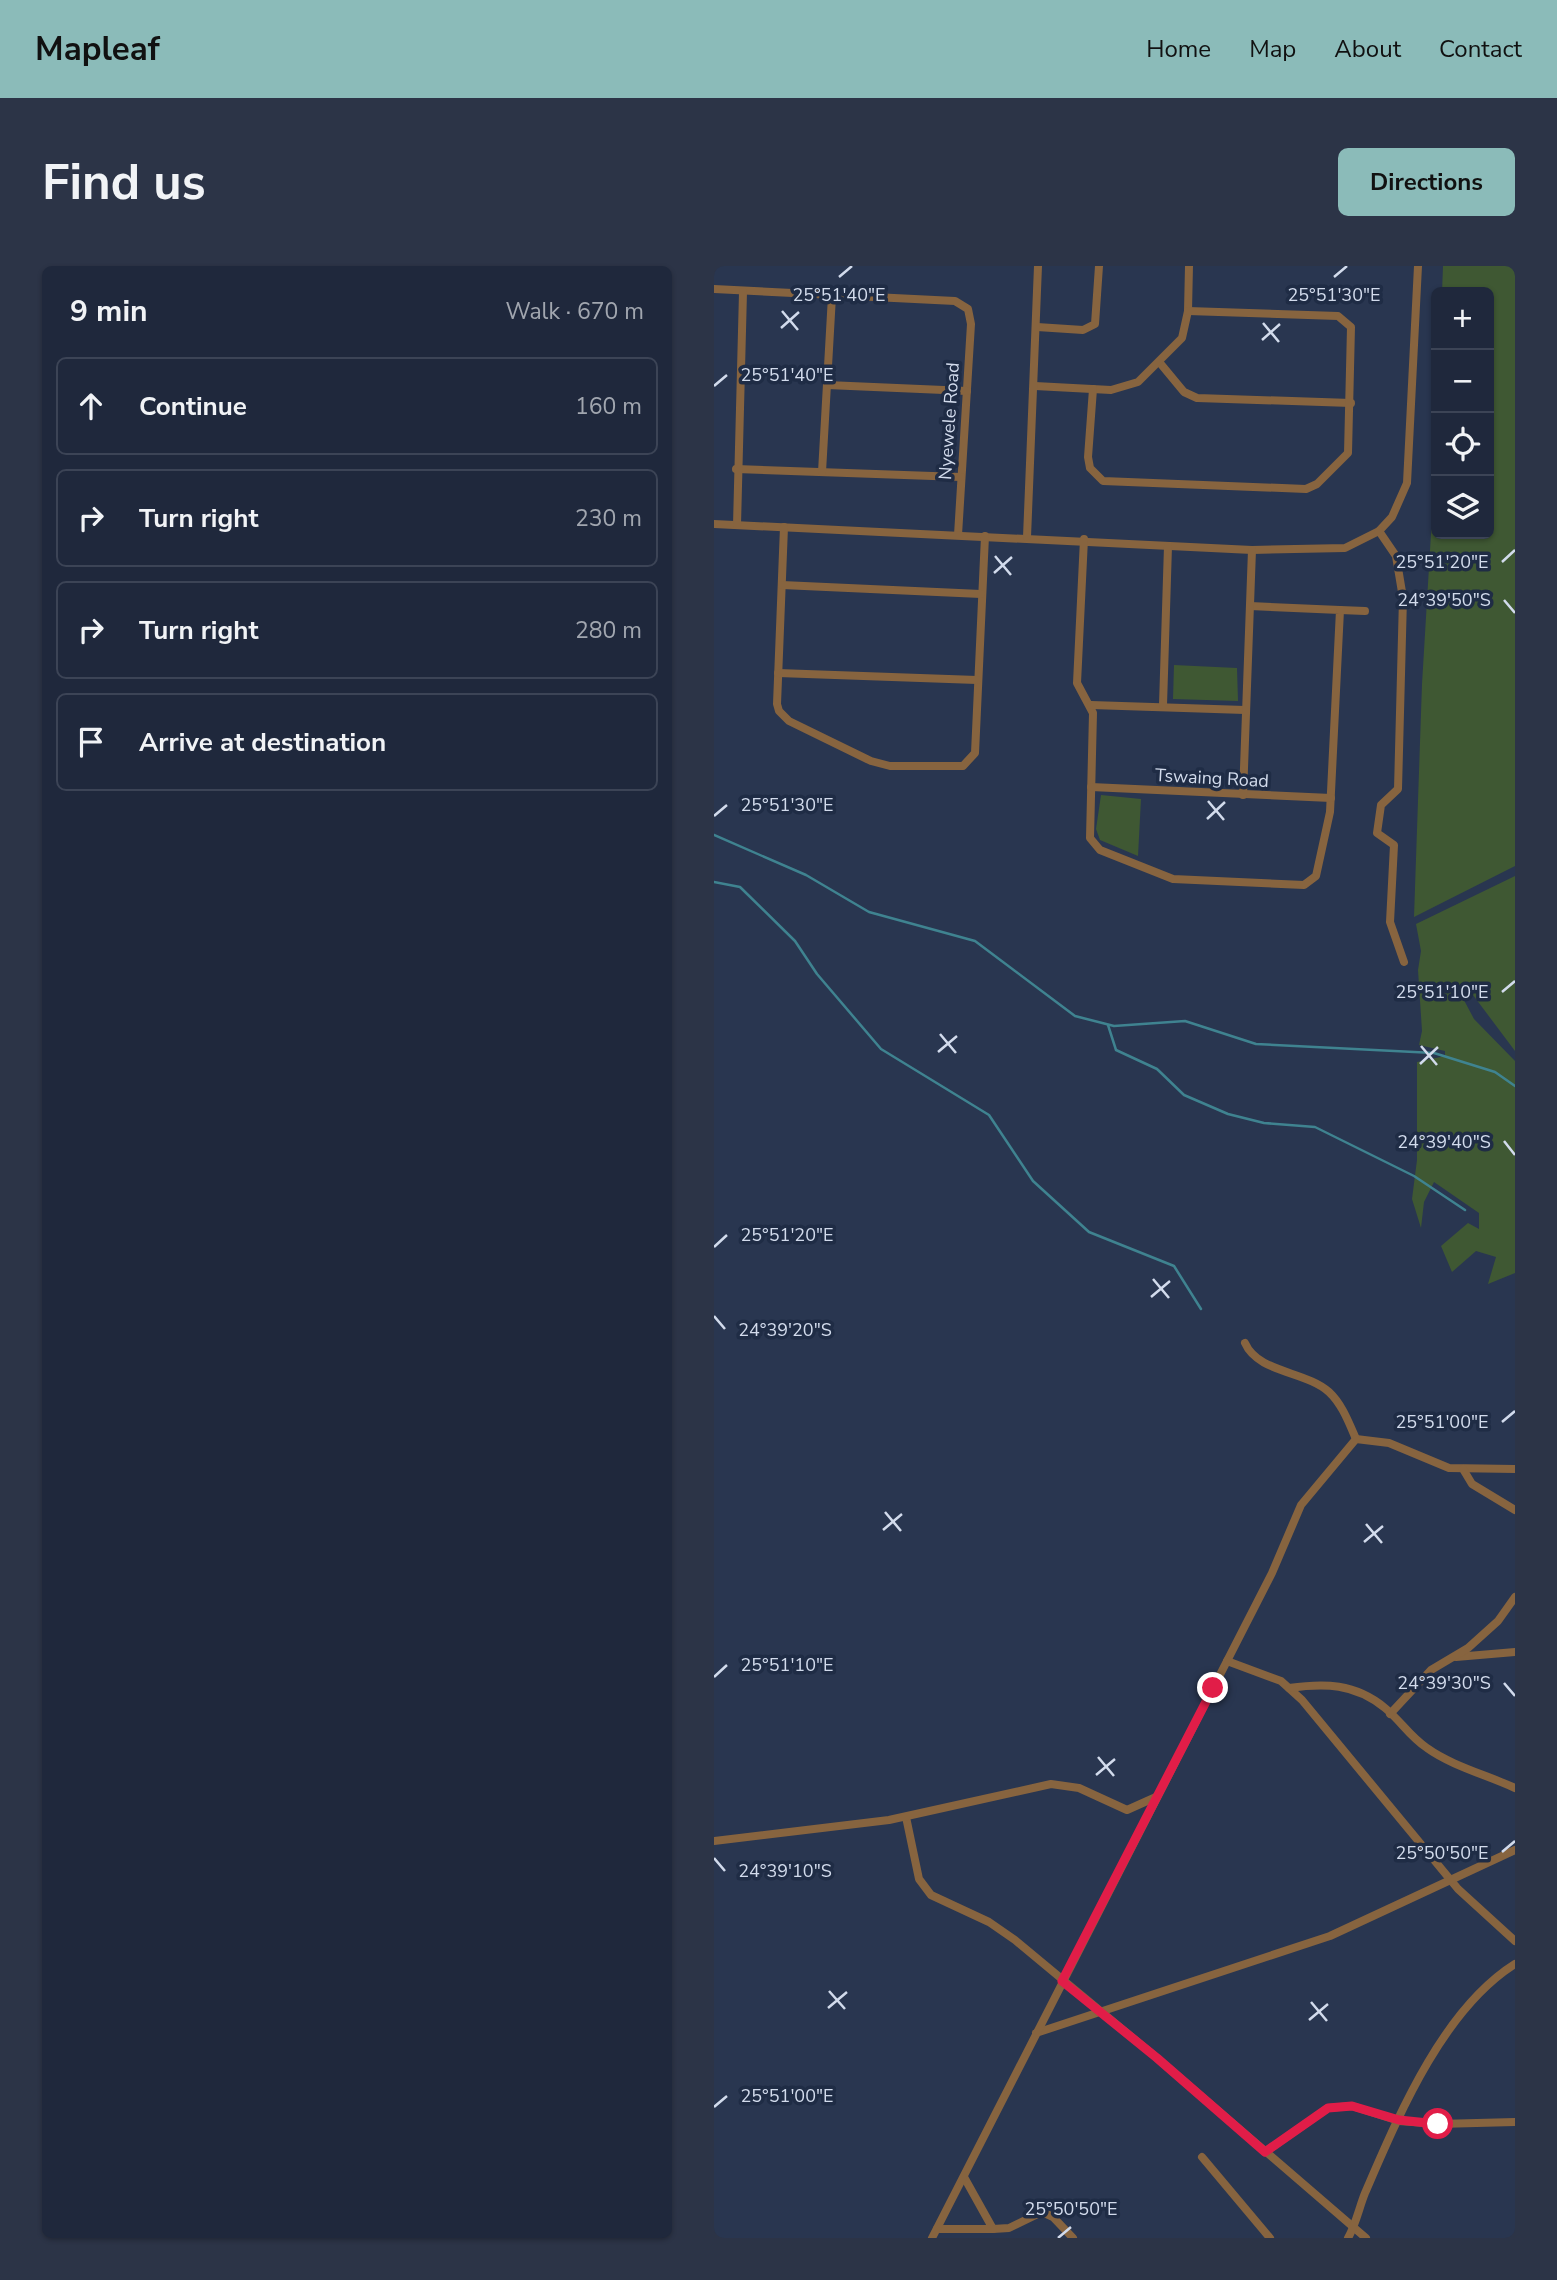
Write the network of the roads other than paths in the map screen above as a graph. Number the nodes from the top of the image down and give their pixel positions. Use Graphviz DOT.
graph roads {
  1 [pos="1038,266"];
  2 [pos="1099,266"];
  3 [pos="1189,266"];
  4 [pos="1418,266"];
  5 [pos="714,289"];
  6 [pos="743,292"];
  7 [pos="832,296"];
  8 [pos="1188,311"];
  9 [pos="1037,327"];
  10 [pos="1160,363"];
  11 [pos="827,385"];
  12 [pos="1035,386"];
  13 [pos="1093,389"];
  14 [pos="967,391"];
  15 [pos="1351,403"];
  16 [pos="736,469"];
  17 [pos="822,472"];
  18 [pos="961,477"];
  19 [pos="714,524"];
  20 [pos="737,525"];
  21 [pos="784,527"];
  22 [pos="1379,531"];
  23 [pos="958,535"];
  24 [pos="985,536"];
  25 [pos="1027,537"];
  26 [pos="1084,539"];
  27 [pos="1168,546"];
  28 [pos="1252,550"];
  29 [pos="782,585"];
  30 [pos="981,594"];
  31 [pos="1250,606"];
  32 [pos="1340,610"];
  33 [pos="1365,611"];
  34 [pos="778,673"];
  35 [pos="977,680"];
  36 [pos="1091,705"];
  37 [pos="1163,705"];
  38 [pos="1245,710"];
  39 [pos="1091,787"];
  40 [pos="1243,795"];
  41 [pos="1331,798"];
  42 [pos="1404,962"];
  43 [pos="1245,1343"];
  44 [pos="1356,1439"];
  45 [pos="1463,1469"];
  46 [pos="1515,1469"];
  47 [pos="1515,1510"];
  48 [pos="1515,1597"];
  49 [pos="1515,1652"];
  50 [pos="1453,1657"];
  51 [pos="1227,1661"];
  52 [pos="1289,1688"];
  53 [pos="1390,1714"];
  54 [pos="1515,1788"];
  55 [pos="1157,1796"];
  56 [pos="906,1817"];
  57 [pos="714,1841"];
  58 [pos="1515,1850"];
  59 [pos="1450,1880"];
  60 [pos="1515,1941"];
  61 [pos="1515,1964"];
  62 [pos="1062,1981"];
  63 [pos="1099,2012"];
  64 [pos="1036,2032"];
  65 [pos="1399,2120"];
  66 [pos="1515,2122"];
  67 [pos="1265,2152"];
  68 [pos="1202,2157"];
  69 [pos="964,2177"];
  70 [pos="937,2229"];
  71 [pos="993,2229"];
  72 [pos="1354,2229"];
  73 [pos="932,2238"];
  74 [pos="1073,2238"];
  75 [pos="1270,2238"];
  76 [pos="1348,2238"];
  77 [pos="1366,2238"];
  1 -- 9 [label="street"];
  2 -- 9 [label="street"];
  3 -- 8 [label="street"];
  4 -- 22 [label="street"];
  5 -- 6 [label="street"];
  6 -- 7 [label="street"];
  6 -- 16 [label="street"];
  7 -- 11 [label="street"];
  7 -- 14 [label="street, Nyewele Road"];
  8 -- 10 [label="street"];
  8 -- 15 [label="street"];
  9 -- 12 [label="street"];
  10 -- 13 [label="street"];
  10 -- 15 [label="street"];
  11 -- 14 [label="street"];
  11 -- 17 [label="street"];
  12 -- 13 [label="street"];
  12 -- 25 [label="street"];
  13 -- 15 [label="street"];
  14 -- 18 [label="street, Nyewele Road"];
  16 -- 17 [label="street"];
  16 -- 20 [label="street"];
  17 -- 18 [label="street"];
  18 -- 23 [label="street, Nyewele Road"];
  19 -- 20 [label="street"];
  20 -- 21 [label="street"];
  21 -- 23 [label="street"];
  21 -- 29 [label="street"];
  22 -- 28 [label="street"];
  22 -- 42 [label="street"];
  23 -- 24 [label="street"];
  24 -- 25 [label="street"];
  24 -- 30 [label="street"];
  25 -- 26 [label="street"];
  26 -- 27 [label="street"];
  26 -- 36 [label="street"];
  27 -- 28 [label="street"];
  27 -- 37 [label="street"];
  28 -- 31 [label="street"];
  29 -- 30 [label="street"];
  29 -- 34 [label="street"];
  30 -- 35 [label="street"];
  31 -- 32 [label="street"];
  31 -- 38 [label="street"];
  32 -- 33 [label="street"];
  32 -- 41 [label="street"];
  34 -- 35 [label="street"];
  34 -- 35 [label="street"];
  36 -- 37 [label="street"];
  36 -- 39 [label="street"];
  37 -- 38 [label="street"];
  38 -- 40 [label="street"];
  39 -- 40 [label="street, Tswaing Road"];
  39 -- 41 [label="street"];
  40 -- 41 [label="street, Tswaing Road"];
  43 -- 44 [label="street"];
  44 -- 45 [label="street"];
  44 -- 51 [label="street"];
  45 -- 46 [label="street"];
  45 -- 47 [label="street"];
  48 -- 50 [label="street"];
  49 -- 50 [label="street"];
  50 -- 53 [label="street"];
  51 -- 52 [label="street"];
  51 -- 55 [label="street"];
  52 -- 53 [label="street"];
  52 -- 59 [label="street"];
  53 -- 54 [label="street"];
  55 -- 56 [label="street"];
  55 -- 62 [label="street"];
  56 -- 57 [label="street"];
  56 -- 62 [label="street"];
  58 -- 59 [label="street"];
  59 -- 60 [label="street"];
  59 -- 63 [label="street"];
  61 -- 65 [label="street"];
  62 -- 63 [label="street"];
  62 -- 64 [label="street"];
  63 -- 64 [label="street"];
  63 -- 67 [label="street"];
  64 -- 69 [label="street"];
  65 -- 66 [label="street"];
  65 -- 67 [label="street"];
  65 -- 72 [label="street"];
  67 -- 72 [label="street"];
  68 -- 75 [label="street"];
  69 -- 70 [label="street"];
  69 -- 71 [label="street"];
  70 -- 71 [label="street"];
  70 -- 73 [label="street"];
  71 -- 74 [label="street"];
  72 -- 76 [label="street"];
  72 -- 77 [label="street"];
}
